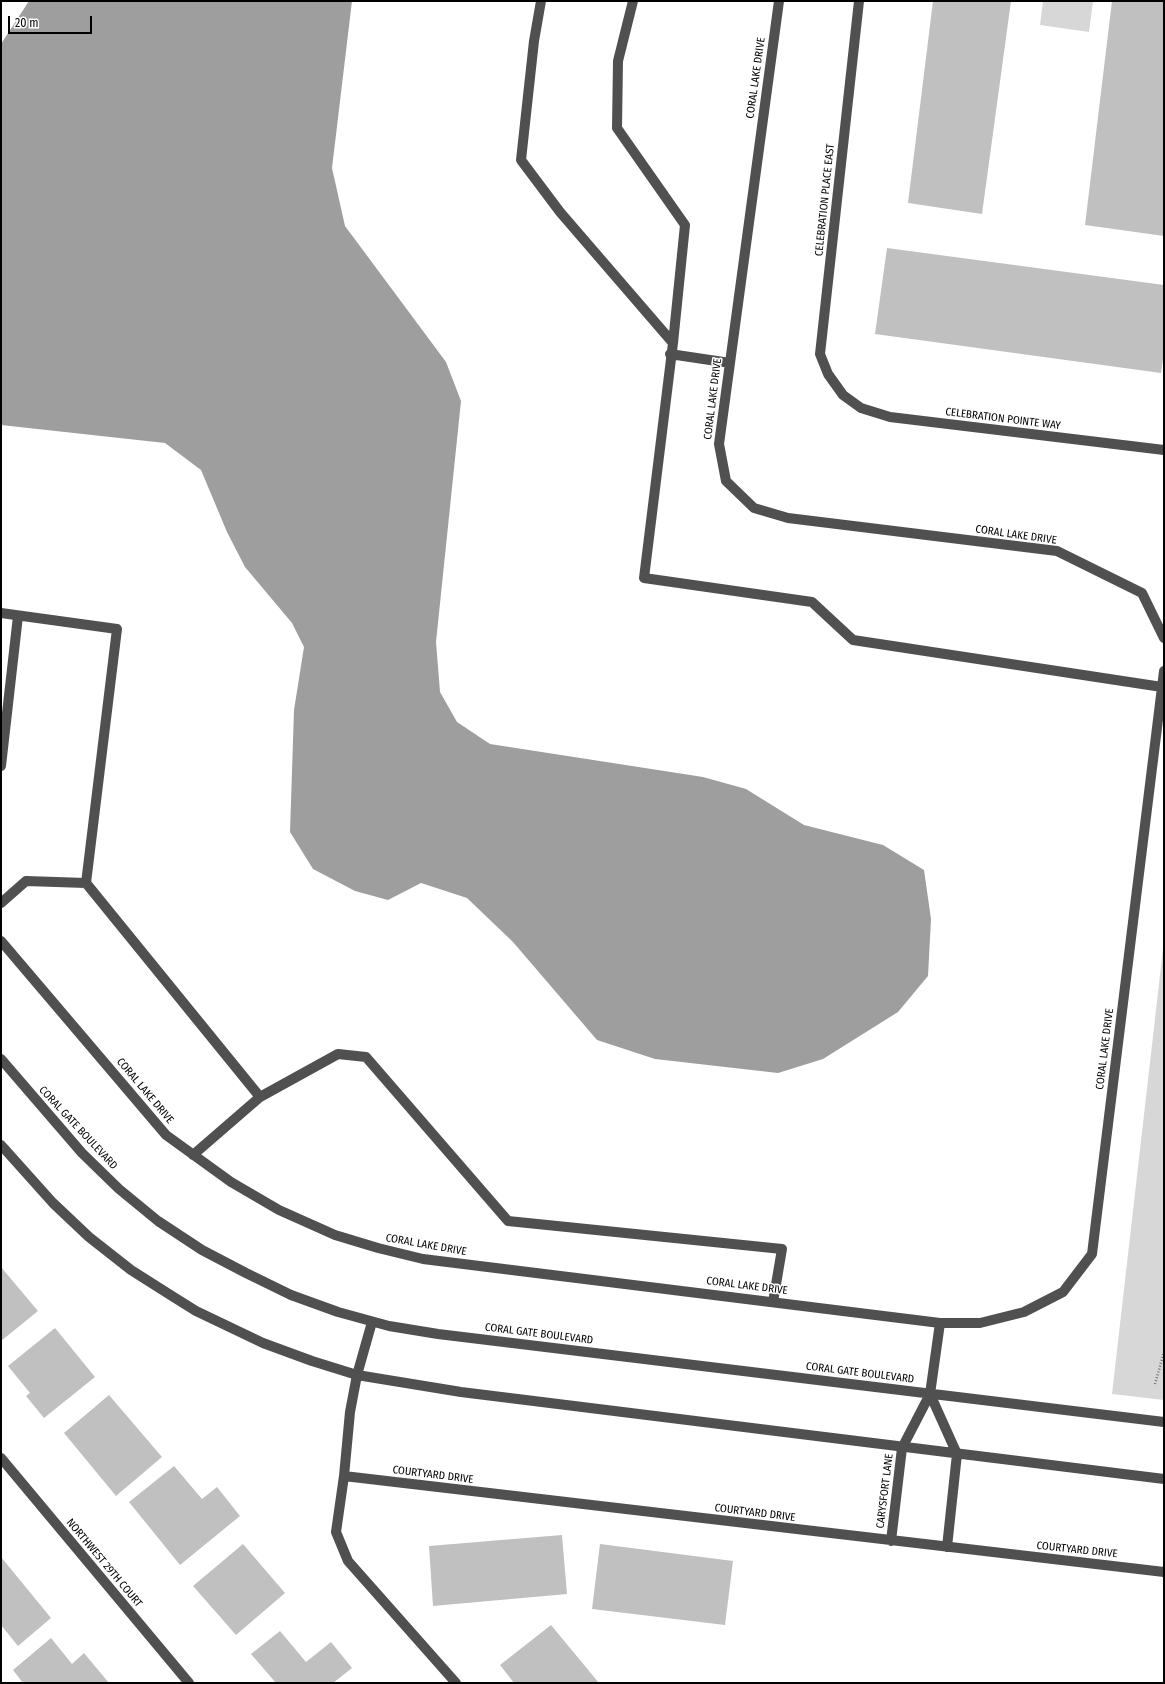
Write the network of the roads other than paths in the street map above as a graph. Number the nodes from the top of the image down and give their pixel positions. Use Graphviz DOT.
graph roads {
  1 [pos="541,1"];
  2 [pos="633,1"];
  3 [pos="779,1"];
  4 [pos="859,1"];
  5 [pos="673,343"];
  6 [pos="670,354"];
  7 [pos="730,363"];
  8 [pos="843,395"];
  9 [pos="1164,450"];
  10 [pos="1,613"];
  11 [pos="18,616"];
  12 [pos="1164,638"];
  13 [pos="1164,671"];
  14 [pos="1162,687"];
  15 [pos="1,766"];
  16 [pos="86,883"];
  17 [pos="1,903"];
  18 [pos="1,940"];
  19 [pos="1,1058"];
  20 [pos="260,1097"];
  21 [pos="1,1145"];
  22 [pos="193,1155"];
  23 [pos="773,1302"];
  24 [pos="372,1322"];
  25 [pos="940,1323"];
  26 [pos="357,1374"];
  27 [pos="930,1394"];
  28 [pos="1164,1422"];
  29 [pos="902,1448"];
  30 [pos="957,1454"];
  31 [pos="1,1458"];
  32 [pos="344,1476"];
  33 [pos="1164,1479"];
  34 [pos="891,1541"];
  35 [pos="947,1547"];
  36 [pos="1164,1572"];
  37 [pos="189,1683"];
  38 [pos="456,1683"];
  1 -- 5 [label="street"];
  2 -- 5 [label="street"];
  3 -- 7 [label="street, CORAL LAKE DRIVE"];
  4 -- 8 [label="street, CELEBRATION PLACE EAST"];
  5 -- 6 [label="street"];
  6 -- 7 [label="street"];
  6 -- 14 [label="street"];
  7 -- 12 [label="street, CORAL LAKE DRIVE"];
  8 -- 9 [label="street, CELEBRATION POINTE WAY"];
  10 -- 11 [label="street"];
  11 -- 15 [label="street"];
  11 -- 16 [label="street"];
  13 -- 14 [label="street, CORAL LAKE DRIVE"];
  14 -- 25 [label="street, CORAL LAKE DRIVE"];
  16 -- 17 [label="street"];
  16 -- 20 [label="street"];
  18 -- 22 [label="street, CORAL LAKE DRIVE"];
  19 -- 24 [label="street, CORAL GATE BOULEVARD"];
  20 -- 22 [label="street"];
  20 -- 23 [label="street"];
  21 -- 26 [label="street"];
  22 -- 23 [label="street, CORAL LAKE DRIVE"];
  23 -- 25 [label="street, CORAL LAKE DRIVE"];
  24 -- 26 [label="street"];
  24 -- 27 [label="street, CORAL GATE BOULEVARD"];
  25 -- 27 [label="street"];
  26 -- 29 [label="street"];
  26 -- 32 [label="street"];
  27 -- 28 [label="street, CORAL GATE BOULEVARD"];
  27 -- 29 [label="street, CARYSFORT LANE"];
  27 -- 30 [label="street"];
  29 -- 30 [label="street"];
  29 -- 34 [label="street, CARYSFORT LANE"];
  30 -- 33 [label="street"];
  30 -- 35 [label="street"];
  31 -- 37 [label="street, NORTHWEST 29TH COURT"];
  32 -- 34 [label="street, COURTYARD DRIVE"];
  32 -- 38 [label="street"];
  34 -- 35 [label="street, COURTYARD DRIVE"];
  35 -- 36 [label="street, COURTYARD DRIVE"];
}
